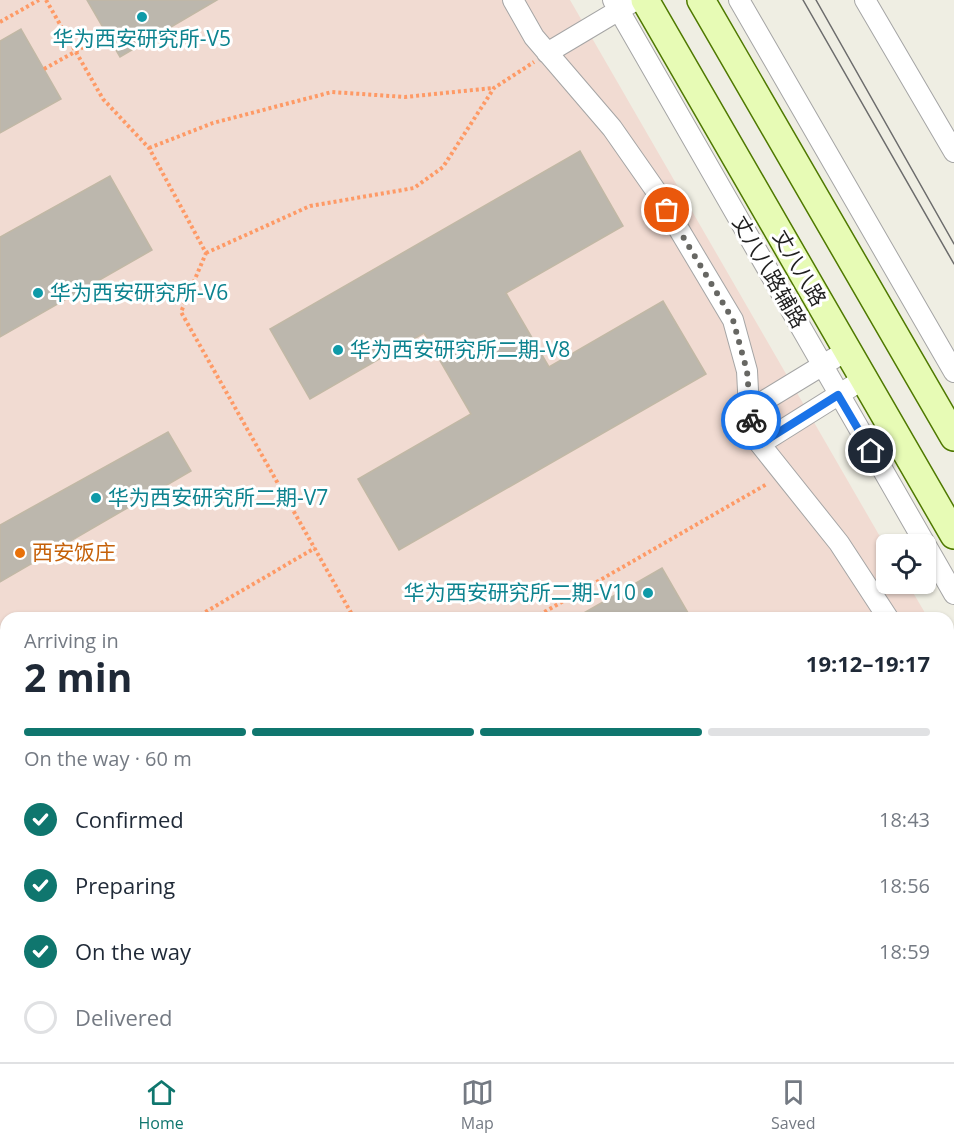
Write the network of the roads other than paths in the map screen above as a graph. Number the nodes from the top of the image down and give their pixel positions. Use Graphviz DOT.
graph roads {
  1 [pos="513,0"];
  2 [pos="636,0"];
  3 [pos="645,0"];
  4 [pos="701,0"];
  5 [pos="739,0"];
  6 [pos="865,0"];
  7 [pos="616,5"];
  8 [pos="547,53"];
  9 [pos="954,152"];
  10 [pos="846,351"];
  11 [pos="822,365"];
  12 [pos="954,372"];
  13 [pos="862,380"];
  14 [pos="838,395"];
  15 [pos="749,410"];
  16 [pos="954,437"];
  17 [pos="760,444"];
  18 [pos="954,536"];
  19 [pos="954,594"];
  20 [pos="884,612"];
  1 -- 8 [label="street"];
  2 -- 7 [label="street"];
  3 -- 10 [label="main road, 丈八八路"];
  4 -- 16 [label="main road"];
  5 -- 12 [label="street"];
  6 -- 9 [label="street"];
  7 -- 8 [label="street"];
  7 -- 11 [label="street, 丈八八路辅路"];
  8 -- 15 [label="street"];
  10 -- 11 [label="street"];
  10 -- 13 [label="main road, 丈八八路"];
  11 -- 14 [label="street, 丈八八路辅路"];
  11 -- 15 [label="street"];
  13 -- 14 [label="street"];
  13 -- 18 [label="main road, 丈八八路"];
  14 -- 17 [label="street"];
  14 -- 19 [label="street, 丈八八路辅路"];
  15 -- 17 [label="street"];
  17 -- 20 [label="street"];
}
